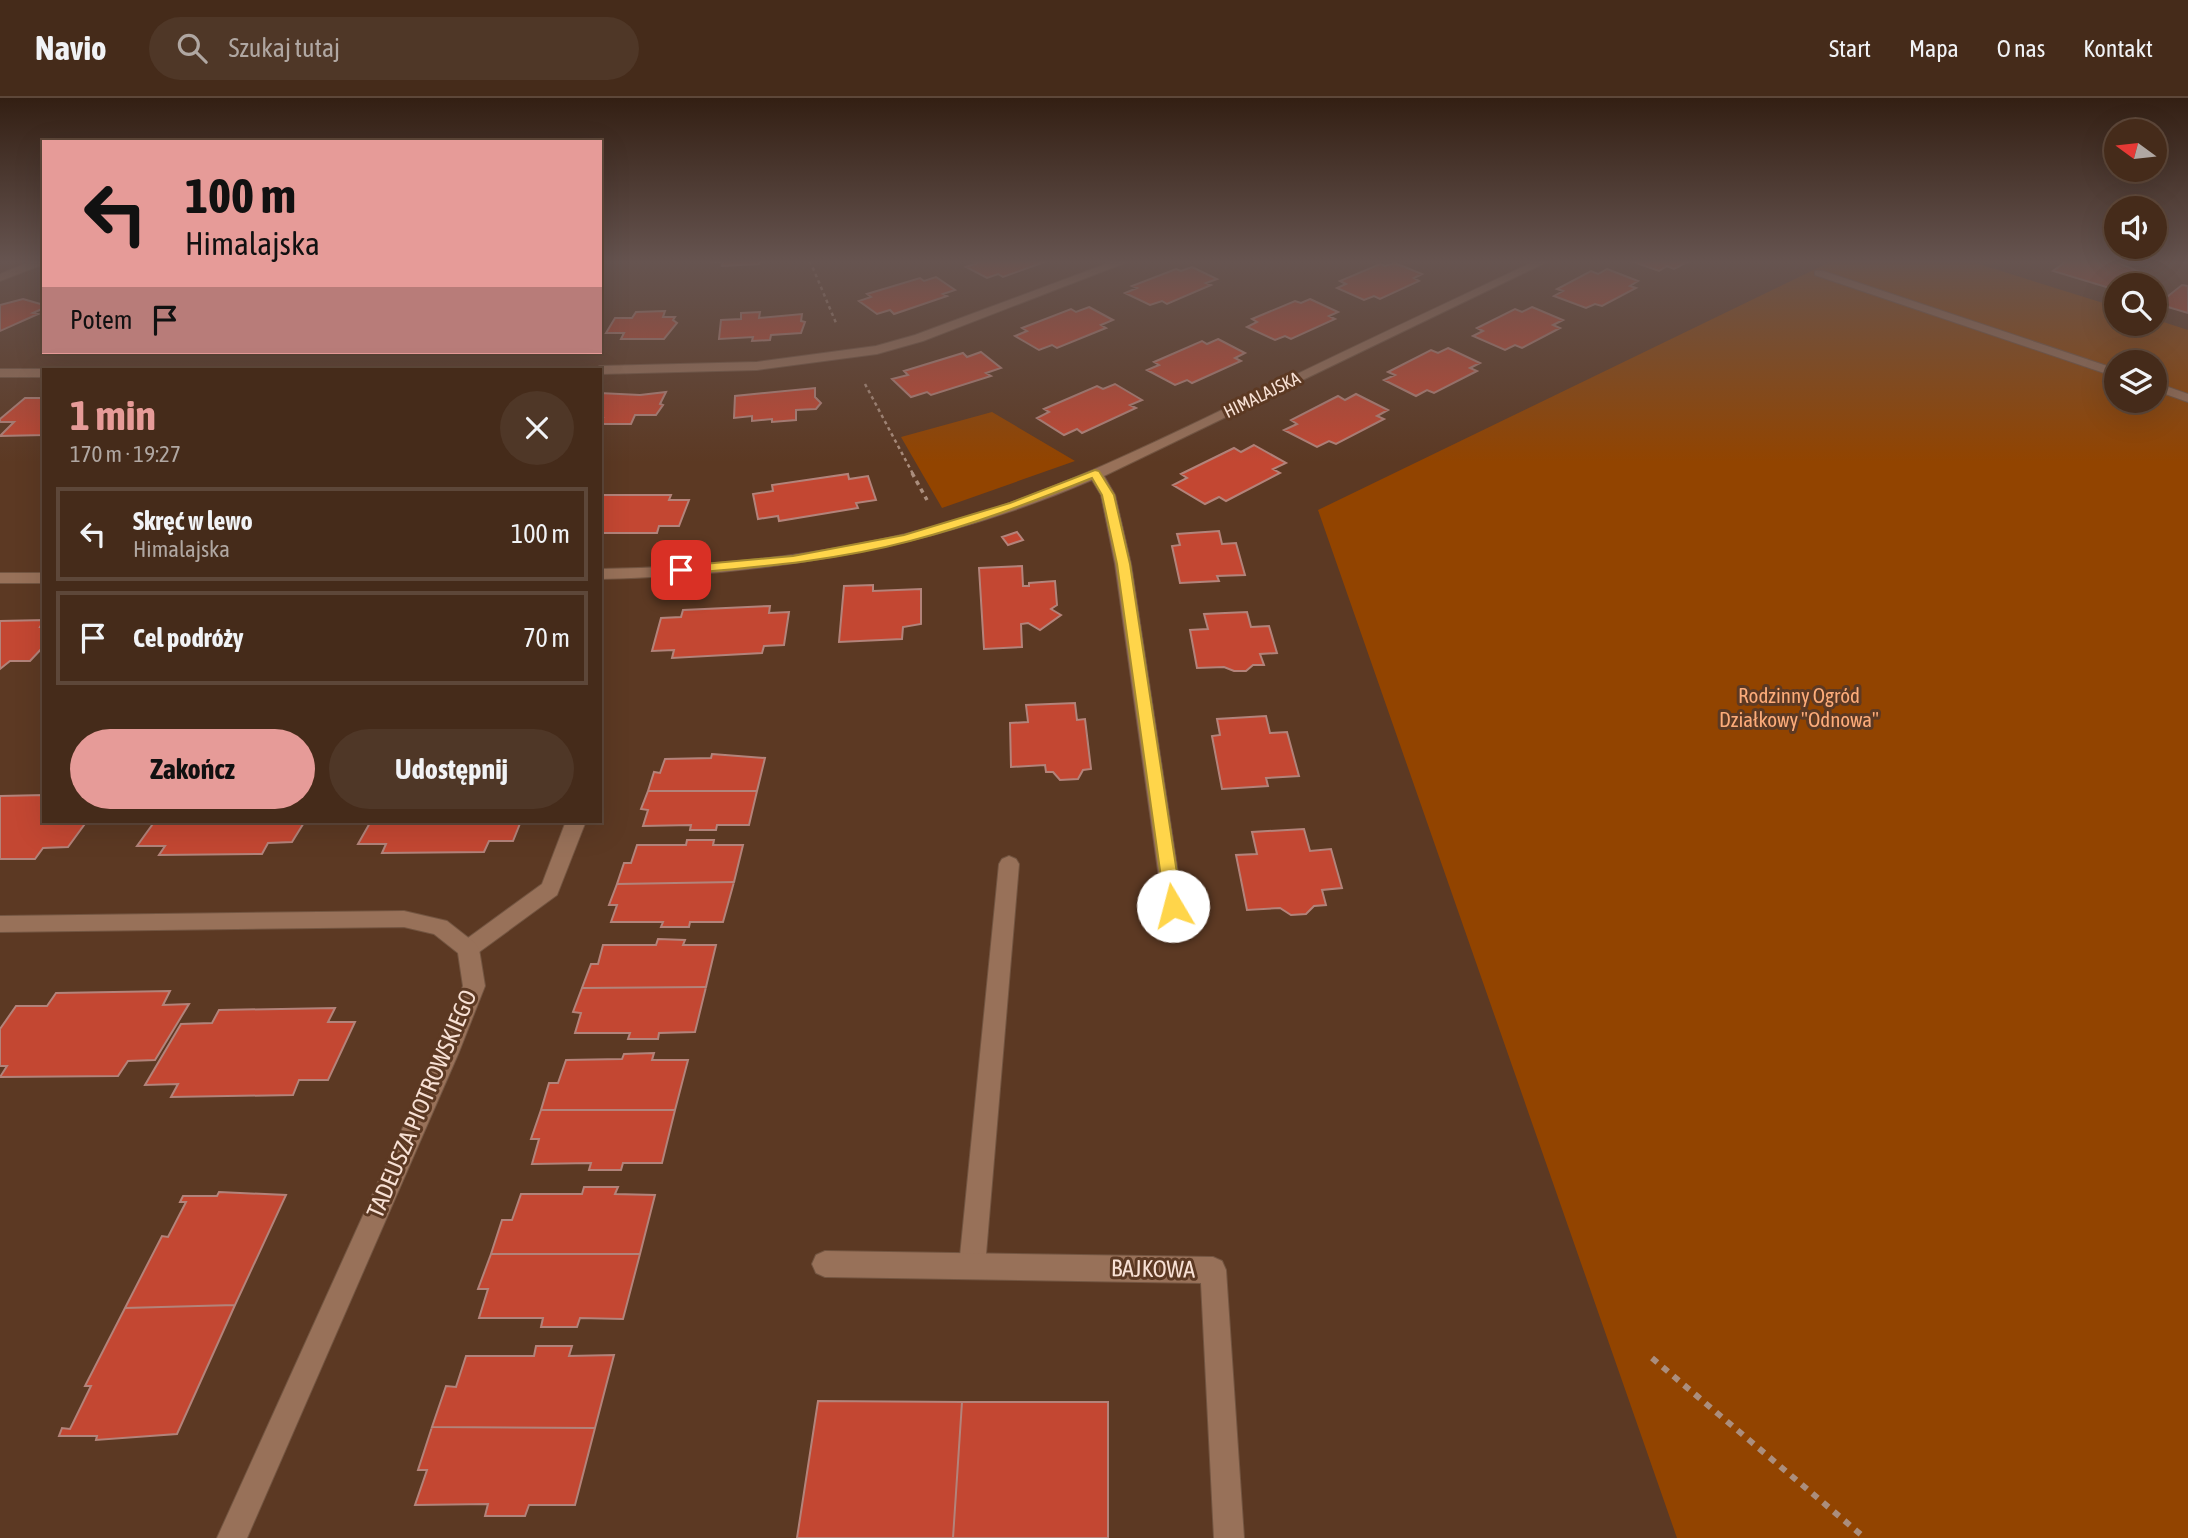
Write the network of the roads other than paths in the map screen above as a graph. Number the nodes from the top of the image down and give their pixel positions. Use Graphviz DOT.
graph roads {
  1 [pos="945,328"];
  2 [pos="1401,328"];
  3 [pos="1983,328"];
  4 [pos="2104,369"];
  5 [pos="602,370"];
  6 [pos="0,373"];
  7 [pos="42,373"];
  8 [pos="2167,391"];
  9 [pos="2188,398"];
  10 [pos="1095,473"];
  11 [pos="602,574"];
  12 [pos="0,578"];
  13 [pos="42,578"];
  14 [pos="575,823"];
  15 [pos="1009,864"];
  16 [pos="1173,906"];
  17 [pos="0,924"];
  18 [pos="468,949"];
  19 [pos="825,1264"];
  20 [pos="971,1266"];
  21 [pos="232,1538"];
  22 [pos="1229,1538"];
  1 -- 5 [label="street"];
  2 -- 10 [label="street, HIMALAJSKA"];
  3 -- 4 [label="street"];
  6 -- 7 [label="street"];
  8 -- 9 [label="street"];
  10 -- 11 [label="street, HIMALAJSKA"];
  10 -- 16 [label="street"];
  12 -- 13 [label="street"];
  14 -- 18 [label="street"];
  15 -- 20 [label="street"];
  17 -- 18 [label="street"];
  18 -- 21 [label="street, TADEUSZA PIOTROWSKIEGO"];
  19 -- 20 [label="street, BAJKOWA"];
  20 -- 22 [label="street, BAJKOWA"];
}
